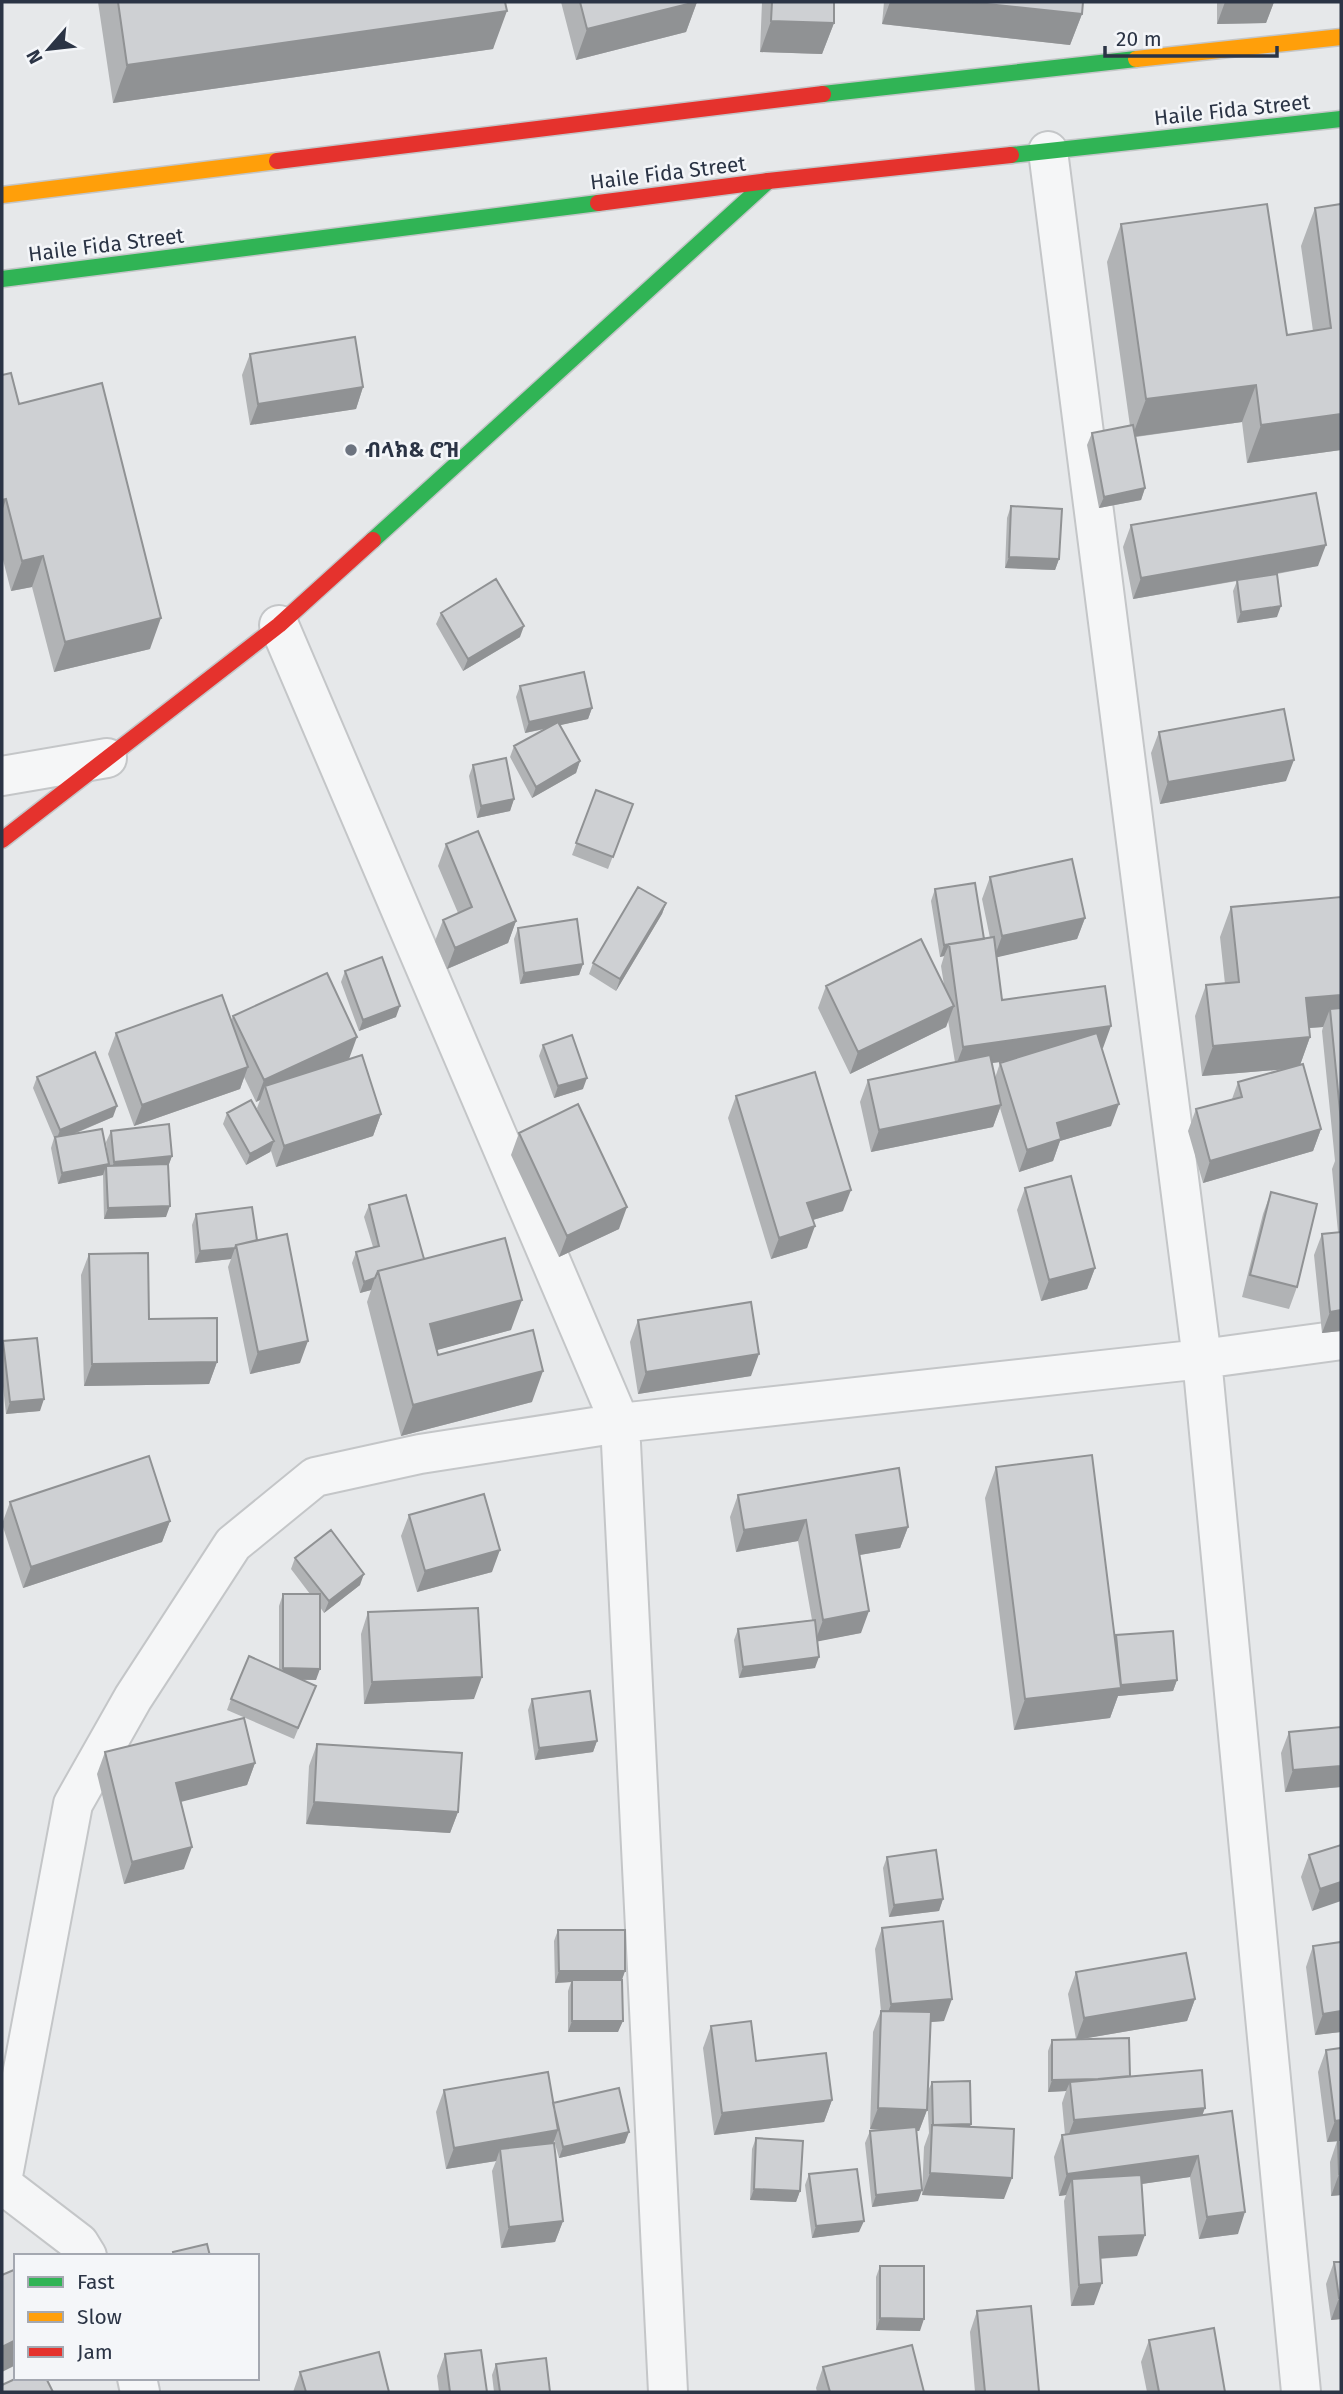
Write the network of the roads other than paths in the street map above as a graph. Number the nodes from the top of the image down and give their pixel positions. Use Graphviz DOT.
graph roads {
  1 [pos="1341,37"];
  2 [pos="1341,119"];
  3 [pos="1048,151"];
  4 [pos="768,181"];
  5 [pos="2,195"];
  6 [pos="2,279"];
  7 [pos="279,625"];
  8 [pos="107,758"];
  9 [pos="2,776"];
  10 [pos="2,840"];
  11 [pos="1341,1340"];
  12 [pos="1202,1359"];
  13 [pos="620,1423"];
  14 [pos="2,2182"];
  15 [pos="86,2254"];
  16 [pos="668,2392"];
  17 [pos="1301,2392"];
  1 -- 5 [label="street"];
  2 -- 3 [label="street, Haile Fida Street"];
  3 -- 4 [label="street, Haile Fida Street"];
  3 -- 12 [label="street"];
  4 -- 6 [label="street, Haile Fida Street"];
  4 -- 7 [label="street"];
  7 -- 8 [label="street"];
  7 -- 13 [label="street"];
  8 -- 9 [label="street"];
  8 -- 10 [label="street"];
  11 -- 12 [label="street"];
  12 -- 13 [label="street"];
  12 -- 17 [label="street"];
  13 -- 14 [label="street"];
  13 -- 16 [label="street"];
  14 -- 15 [label="street"];
}
